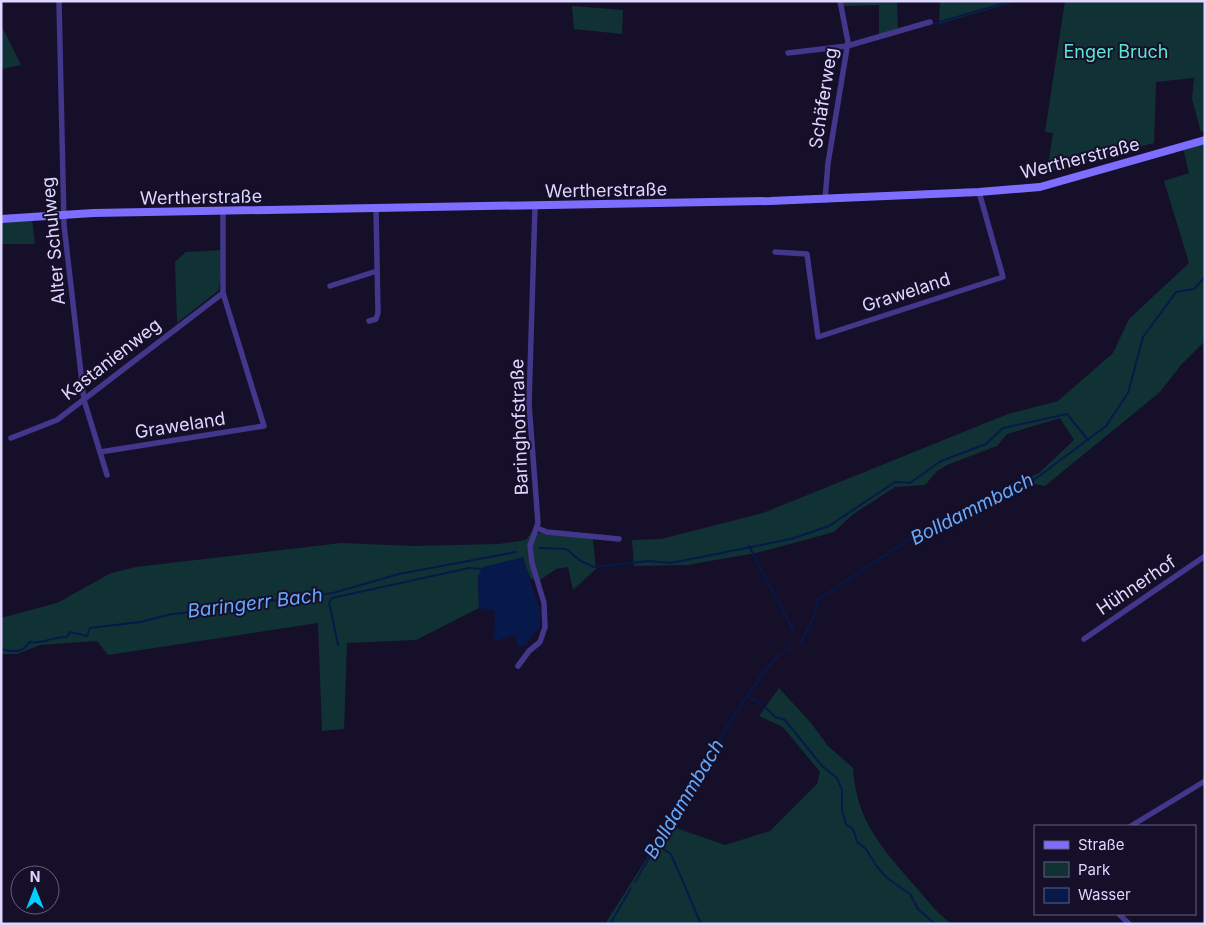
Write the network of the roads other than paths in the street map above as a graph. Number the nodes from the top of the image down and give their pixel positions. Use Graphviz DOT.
graph roads {
  1 [pos="59,1"];
  2 [pos="840,1"];
  3 [pos="930,22"];
  4 [pos="848,46"];
  5 [pos="788,53"];
  6 [pos="1205,140"];
  7 [pos="979,192"];
  8 [pos="825,200"];
  9 [pos="535,206"];
  10 [pos="376,209"];
  11 [pos="223,211"];
  12 [pos="64,214"];
  13 [pos="1,219"];
  14 [pos="775,252"];
  15 [pos="377,271"];
  16 [pos="330,286"];
  17 [pos="223,293"];
  18 [pos="369,322"];
  19 [pos="84,400"];
  20 [pos="11,438"];
  21 [pos="100,452"];
  22 [pos="107,475"];
  23 [pos="537,528"];
  24 [pos="619,539"];
  25 [pos="1205,556"];
  26 [pos="1084,639"];
  27 [pos="518,666"];
  28 [pos="1205,781"];
  29 [pos="1133,825"];
  1 -- 12 [label="street, Alter Schulweg"];
  2 -- 4 [label="street, Schäferweg"];
  3 -- 4 [label="street"];
  4 -- 5 [label="street"];
  4 -- 8 [label="street, Schäferweg"];
  6 -- 7 [label="main road, Wertherstraße"];
  7 -- 8 [label="main road, Wertherstraße"];
  7 -- 14 [label="street, Graweland"];
  8 -- 9 [label="main road, Wertherstraße"];
  9 -- 10 [label="main road, Wertherstraße"];
  9 -- 23 [label="street, Baringhofstraße"];
  10 -- 11 [label="main road, Wertherstraße"];
  10 -- 15 [label="street"];
  11 -- 12 [label="main road, Wertherstraße"];
  11 -- 17 [label="street"];
  12 -- 13 [label="main road, Wertherstraße"];
  12 -- 19 [label="street, Alter Schulweg"];
  15 -- 16 [label="street"];
  15 -- 18 [label="street"];
  17 -- 19 [label="street, Kastanienweg"];
  17 -- 21 [label="street, Graweland"];
  19 -- 20 [label="street, Kastanienweg"];
  19 -- 21 [label="street, Alter Schulweg"];
  21 -- 22 [label="street, Alter Schulweg"];
  23 -- 24 [label="street"];
  23 -- 27 [label="street, Baringhofstraße"];
  25 -- 26 [label="street, Hühnerhof"];
  28 -- 29 [label="street"];
}
